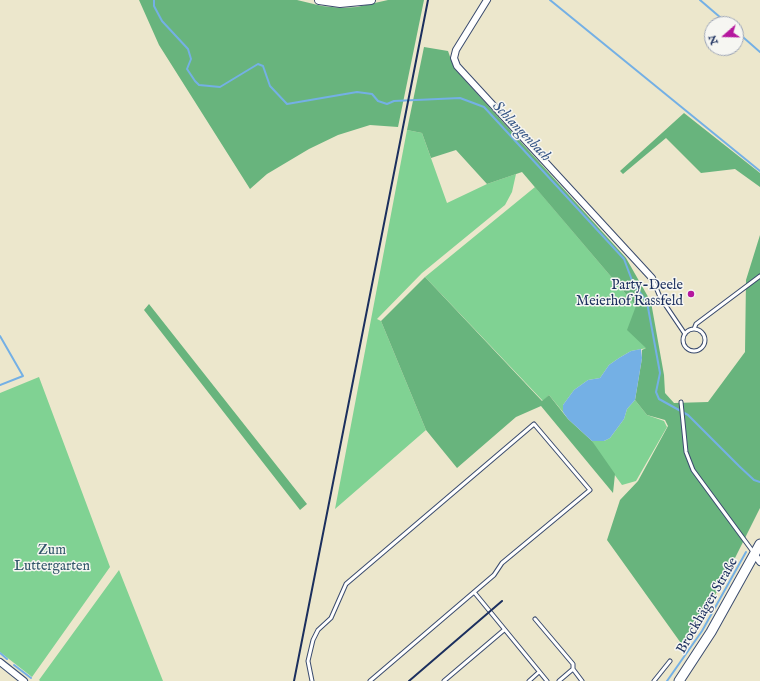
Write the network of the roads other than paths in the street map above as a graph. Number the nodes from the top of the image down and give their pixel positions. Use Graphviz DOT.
graph roads {
  1 [pos="319,0"];
  2 [pos="371,0"];
  3 [pos="487,0"];
  4 [pos="760,276"];
  5 [pos="652,278"];
  6 [pos="694,329"];
  7 [pos="685,334"];
  8 [pos="681,402"];
  9 [pos="760,544"];
  10 [pos="757,558"];
  11 [pos="474,592"];
  12 [pos="535,619"];
  13 [pos="504,630"];
  14 [pos="670,660"];
  15 [pos="0,662"];
  16 [pos="573,669"];
  17 [pos="539,672"];
  18 [pos="24,681"];
  19 [pos="312,681"];
  20 [pos="370,681"];
  21 [pos="444,681"];
  22 [pos="529,681"];
  23 [pos="547,681"];
  24 [pos="559,681"];
  25 [pos="582,681"];
  26 [pos="654,681"];
  27 [pos="679,681"];
  1 -- 2 [label="street"];
  3 -- 5 [label="street"];
  4 -- 6 [label="lane"];
  5 -- 7 [label="lane"];
  6 -- 7 [label="lane"];
  6 -- 7 [label="lane"];
  8 -- 10 [label="lane"];
  9 -- 10 [label="main road, Brockhäger Straße"];
  10 -- 27 [label="main road, Brockhäger Straße"];
  11 -- 13 [label="lane"];
  11 -- 19 [label="lane"];
  11 -- 20 [label="lane"];
  12 -- 16 [label="lane"];
  13 -- 17 [label="lane"];
  13 -- 21 [label="lane"];
  14 -- 26 [label="lane"];
  15 -- 18 [label="street"];
  16 -- 24 [label="lane"];
  16 -- 25 [label="lane"];
  17 -- 22 [label="lane"];
  17 -- 23 [label="lane"];
}
